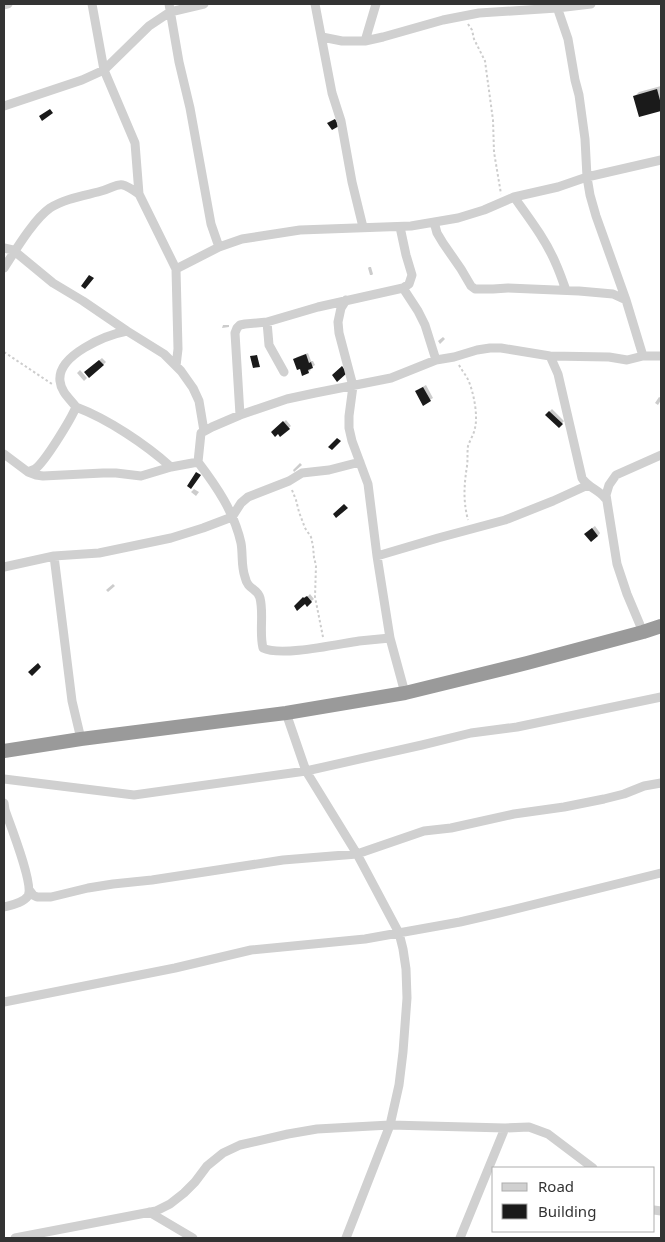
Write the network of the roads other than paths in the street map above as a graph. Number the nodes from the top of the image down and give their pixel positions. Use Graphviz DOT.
graph roads {
  1 [pos="8,4"];
  2 [pos="92,4"];
  3 [pos="204,4"];
  4 [pos="315,4"];
  5 [pos="376,4"];
  6 [pos="590,4"];
  7 [pos="4,5"];
  8 [pos="557,6"];
  9 [pos="170,8"];
  10 [pos="322,38"];
  11 [pos="365,41"];
  12 [pos="104,70"];
  13 [pos="4,106"];
  14 [pos="661,160"];
  15 [pos="587,177"];
  16 [pos="139,194"];
  17 [pos="514,197"];
  18 [pos="434,222"];
  19 [pos="363,227"];
  20 [pos="400,227"];
  21 [pos="218,247"];
  22 [pos="4,248"];
  23 [pos="14,251"];
  24 [pos="4,268"];
  25 [pos="176,269"];
  26 [pos="403,288"];
  27 [pos="566,290"];
  28 [pos="346,300"];
  29 [pos="626,300"];
  30 [pos="267,322"];
  31 [pos="127,331"];
  32 [pos="550,356"];
  33 [pos="643,356"];
  34 [pos="661,356"];
  35 [pos="436,360"];
  36 [pos="176,366"];
  37 [pos="284,372"];
  38 [pos="353,386"];
  39 [pos="76,407"];
  40 [pos="240,415"];
  41 [pos="204,430"];
  42 [pos="4,454"];
  43 [pos="661,455"];
  44 [pos="198,462"];
  45 [pos="360,462"];
  46 [pos="171,467"];
  47 [pos="28,472"];
  48 [pos="588,485"];
  49 [pos="606,498"];
  50 [pos="232,517"];
  51 [pos="54,556"];
  52 [pos="377,556"];
  53 [pos="4,567"];
  54 [pos="661,626"];
  55 [pos="643,632"];
  56 [pos="390,638"];
  57 [pos="405,693"];
  58 [pos="661,697"];
  59 [pos="286,713"];
  60 [pos="81,738"];
  61 [pos="4,751"];
  62 [pos="306,771"];
  63 [pos="4,779"];
  64 [pos="661,782"];
  65 [pos="4,802"];
  66 [pos="357,854"];
  67 [pos="661,873"];
  68 [pos="30,891"];
  69 [pos="4,907"];
  70 [pos="399,933"];
  71 [pos="4,1002"];
  72 [pos="390,1125"];
  73 [pos="505,1128"];
  74 [pos="592,1167"];
  75 [pos="149,1212"];
  76 [pos="15,1238"];
  77 [pos="193,1238"];
  78 [pos="346,1238"];
  79 [pos="460,1238"];
  1 -- 7 [label="street"];
  2 -- 12 [label="street"];
  3 -- 9 [label="street"];
  4 -- 10 [label="street"];
  5 -- 11 [label="street"];
  6 -- 8 [label="street"];
  8 -- 11 [label="street"];
  8 -- 15 [label="street"];
  9 -- 12 [label="street"];
  9 -- 21 [label="street"];
  10 -- 11 [label="street"];
  10 -- 19 [label="street"];
  12 -- 13 [label="street"];
  12 -- 16 [label="street"];
  14 -- 15 [label="street"];
  15 -- 17 [label="street"];
  15 -- 29 [label="street"];
  16 -- 23 [label="street"];
  16 -- 25 [label="street"];
  17 -- 18 [label="street"];
  17 -- 27 [label="street"];
  18 -- 20 [label="street"];
  18 -- 27 [label="street"];
  19 -- 20 [label="street"];
  19 -- 21 [label="street"];
  20 -- 26 [label="street"];
  21 -- 25 [label="street"];
  22 -- 23 [label="street"];
  23 -- 24 [label="street"];
  23 -- 31 [label="street"];
  25 -- 36 [label="street"];
  26 -- 28 [label="street"];
  26 -- 35 [label="street"];
  27 -- 29 [label="street"];
  28 -- 30 [label="street"];
  28 -- 38 [label="street"];
  29 -- 33 [label="street"];
  30 -- 37 [label="street"];
  30 -- 40 [label="street"];
  31 -- 36 [label="street"];
  31 -- 39 [label="street"];
  32 -- 33 [label="street"];
  32 -- 35 [label="street"];
  32 -- 48 [label="street"];
  33 -- 34 [label="street"];
  35 -- 38 [label="street"];
  36 -- 41 [label="street"];
  38 -- 40 [label="street"];
  38 -- 45 [label="street"];
  39 -- 46 [label="street"];
  39 -- 47 [label="street"];
  40 -- 41 [label="street"];
  41 -- 44 [label="street"];
  42 -- 47 [label="street"];
  43 -- 49 [label="street"];
  44 -- 46 [label="street"];
  44 -- 50 [label="street"];
  45 -- 50 [label="street"];
  45 -- 52 [label="street"];
  46 -- 47 [label="street"];
  48 -- 49 [label="street"];
  48 -- 52 [label="street"];
  49 -- 55 [label="street"];
  50 -- 51 [label="street"];
  50 -- 56 [label="street"];
  51 -- 53 [label="street"];
  51 -- 60 [label="street"];
  52 -- 56 [label="street"];
  54 -- 55 [label="highway"];
  55 -- 57 [label="highway"];
  56 -- 57 [label="street"];
  57 -- 59 [label="highway"];
  58 -- 62 [label="street"];
  59 -- 60 [label="highway"];
  59 -- 62 [label="street"];
  60 -- 61 [label="highway"];
  62 -- 63 [label="street"];
  62 -- 66 [label="street"];
  64 -- 66 [label="street"];
  65 -- 68 [label="street"];
  66 -- 68 [label="street"];
  66 -- 70 [label="street"];
  67 -- 70 [label="street"];
  68 -- 69 [label="street"];
  70 -- 71 [label="street"];
  70 -- 72 [label="street"];
  72 -- 73 [label="street"];
  72 -- 75 [label="street"];
  72 -- 78 [label="street"];
  73 -- 74 [label="street"];
  73 -- 79 [label="street"];
  75 -- 76 [label="street"];
  75 -- 77 [label="street"];
}
